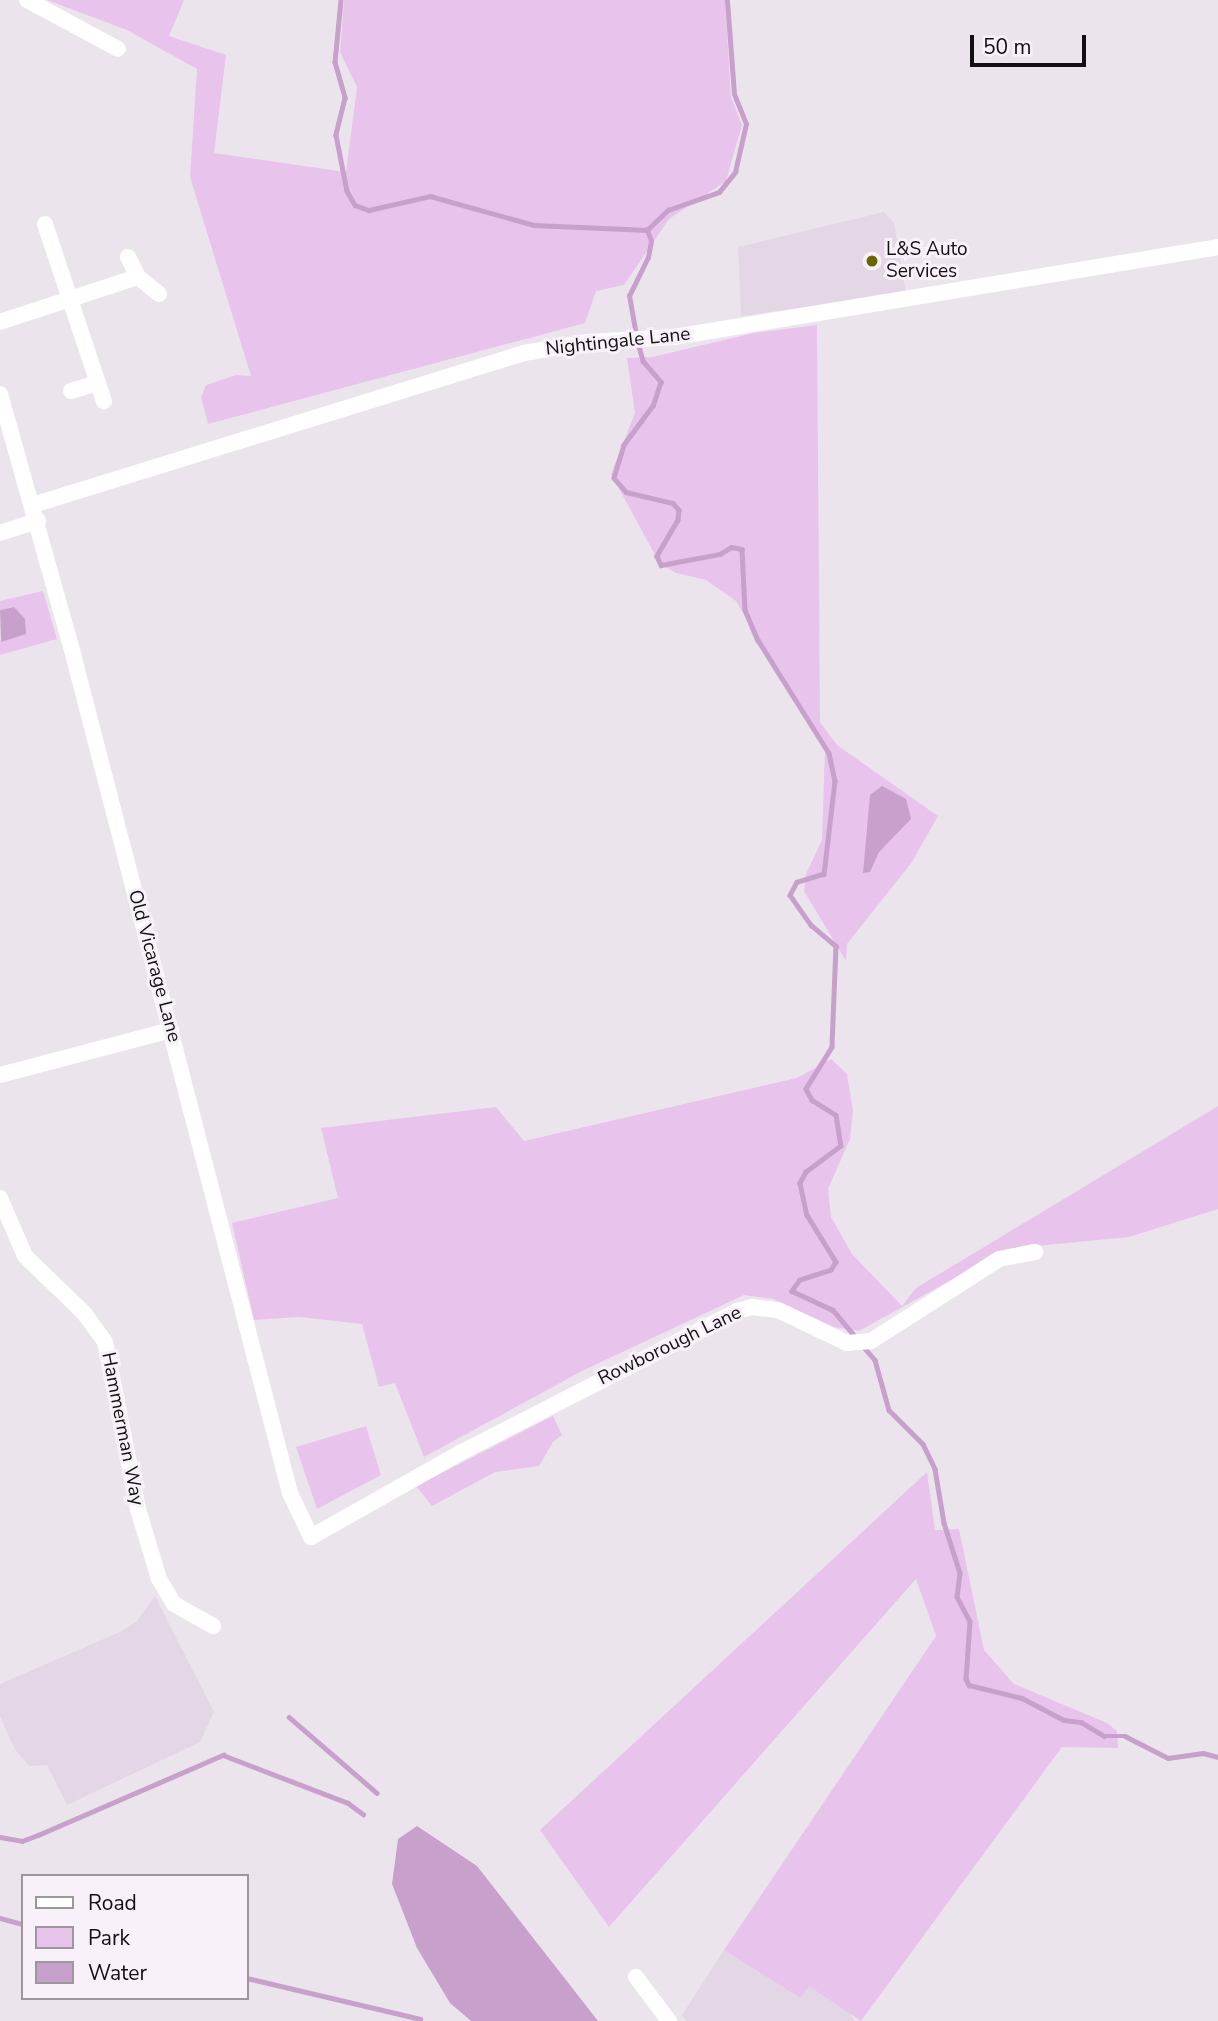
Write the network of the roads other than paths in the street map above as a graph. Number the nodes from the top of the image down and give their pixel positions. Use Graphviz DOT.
graph roads {
  1 [pos="27,0"];
  2 [pos="118,49"];
  3 [pos="45,224"];
  4 [pos="1218,247"];
  5 [pos="128,257"];
  6 [pos="138,277"];
  7 [pos="159,294"];
  8 [pos="71,300"];
  9 [pos="0,322"];
  10 [pos="98,383"];
  11 [pos="71,391"];
  12 [pos="0,394"];
  13 [pos="104,401"];
  14 [pos="35,513"];
  15 [pos="0,533"];
  16 [pos="171,1030"];
  17 [pos="0,1075"];
  18 [pos="0,1198"];
  19 [pos="1035,1252"];
  20 [pos="311,1537"];
  21 [pos="213,1626"];
  22 [pos="636,1978"];
  23 [pos="669,2021"];
  1 -- 2 [label="street"];
  3 -- 8 [label="street"];
  4 -- 14 [label="street, Nightingale Lane"];
  5 -- 6 [label="street"];
  6 -- 7 [label="street"];
  6 -- 8 [label="street"];
  8 -- 9 [label="street"];
  8 -- 10 [label="street"];
  10 -- 11 [label="street"];
  10 -- 13 [label="street"];
  12 -- 14 [label="street, Old Vicarage Lane"];
  14 -- 15 [label="street, Nightingale Lane"];
  14 -- 16 [label="street, Old Vicarage Lane"];
  16 -- 17 [label="street"];
  16 -- 20 [label="street, Old Vicarage Lane"];
  18 -- 21 [label="street, Hammerman Way"];
  19 -- 20 [label="street, Rowborough Lane"];
  22 -- 23 [label="street"];
}
